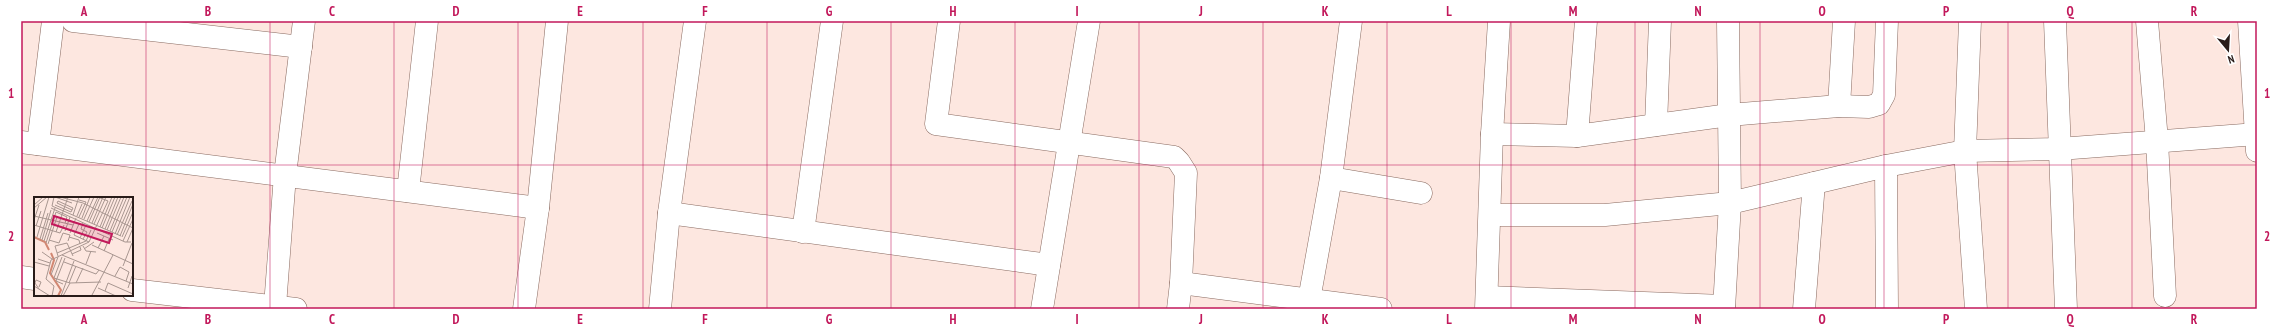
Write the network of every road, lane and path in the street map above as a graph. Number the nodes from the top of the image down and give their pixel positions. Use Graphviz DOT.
graph roads {
  1 [pos="53,21"];
  2 [pos="73,21"];
  3 [pos="304,21"];
  4 [pos="427,21"];
  5 [pos="557,21"];
  6 [pos="695,21"];
  7 [pos="832,21"];
  8 [pos="949,21"];
  9 [pos="1089,21"];
  10 [pos="1351,21"];
  11 [pos="1499,21"];
  12 [pos="1586,21"];
  13 [pos="1660,21"];
  14 [pos="1728,21"];
  15 [pos="1844,21"];
  16 [pos="1888,21"];
  17 [pos="1970,21"];
  18 [pos="2055,21"];
  19 [pos="2146,21"];
  20 [pos="2249,21"];
  21 [pos="183,26"];
  22 [pos="301,46"];
  23 [pos="1839,106"];
  24 [pos="1729,115"];
  25 [pos="1656,125"];
  26 [pos="1492,134"];
  27 [pos="1577,136"];
  28 [pos="2257,140"];
  29 [pos="1069,141"];
  30 [pos="2157,141"];
  31 [pos="29,143"];
  32 [pos="2059,149"];
  33 [pos="1966,151"];
  34 [pos="1886,166"];
  35 [pos="285,175"];
  36 [pos="1331,178"];
  37 [pos="1814,183"];
  38 [pos="408,191"];
  39 [pos="1420,193"];
  40 [pos="1730,203"];
  41 [pos="538,208"];
  42 [pos="669,213"];
  43 [pos="1490,215"];
  44 [pos="804,232"];
  45 [pos="1049,265"];
  46 [pos="21,277"];
  47 [pos="34,279"];
  48 [pos="1181,283"];
  49 [pos="133,290"];
  50 [pos="2165,296"];
  51 [pos="1309,300"];
  52 [pos="1487,303"];
  53 [pos="286,308"];
  54 [pos="1724,308"];
  55 [pos="524,309"];
  56 [pos="660,309"];
  57 [pos="1042,309"];
  58 [pos="1178,309"];
  59 [pos="1381,309"];
  60 [pos="1804,309"];
  61 [pos="1887,309"];
  62 [pos="1976,309"];
  63 [pos="2066,309"];
  1 -- 31 [label="street"];
  2 -- 21 [label="street"];
  3 -- 22 [label="street"];
  4 -- 38 [label="street"];
  5 -- 41 [label="street"];
  6 -- 42 [label="street"];
  7 -- 44 [label="street"];
  8 -- 29 [label="street"];
  9 -- 29 [label="street"];
  10 -- 36 [label="street"];
  11 -- 26 [label="street"];
  12 -- 27 [label="street"];
  13 -- 25 [label="street"];
  14 -- 24 [label="street"];
  15 -- 23 [label="street"];
  16 -- 23 [label="street"];
  17 -- 33 [label="street"];
  18 -- 32 [label="street"];
  19 -- 30 [label="street"];
  20 -- 28 [label="street"];
  21 -- 22 [label="street"];
  22 -- 35 [label="street"];
  23 -- 24 [label="street"];
  24 -- 25 [label="street"];
  24 -- 40 [label="street"];
  25 -- 27 [label="street"];
  26 -- 27 [label="street"];
  26 -- 43 [label="street"];
  28 -- 30 [label="street"];
  29 -- 45 [label="street"];
  29 -- 48 [label="street"];
  30 -- 32 [label="street"];
  30 -- 50 [label="street"];
  31 -- 35 [label="street"];
  32 -- 33 [label="street"];
  32 -- 63 [label="street"];
  33 -- 34 [label="street"];
  33 -- 62 [label="street"];
  34 -- 37 [label="street"];
  34 -- 61 [label="street"];
  35 -- 38 [label="street"];
  35 -- 53 [label="street"];
  36 -- 39 [label="street"];
  36 -- 51 [label="street"];
  37 -- 40 [label="street"];
  37 -- 60 [label="street"];
  38 -- 41 [label="street"];
  40 -- 43 [label="street"];
  40 -- 54 [label="street"];
  41 -- 55 [label="street"];
  42 -- 44 [label="street"];
  42 -- 56 [label="street"];
  43 -- 52 [label="street"];
  44 -- 45 [label="street"];
  45 -- 57 [label="street"];
  46 -- 47 [label="street"];
  48 -- 51 [label="street"];
  48 -- 58 [label="street"];
  49 -- 53 [label="street"];
  51 -- 59 [label="street"];
  52 -- 54 [label="street"];
}
